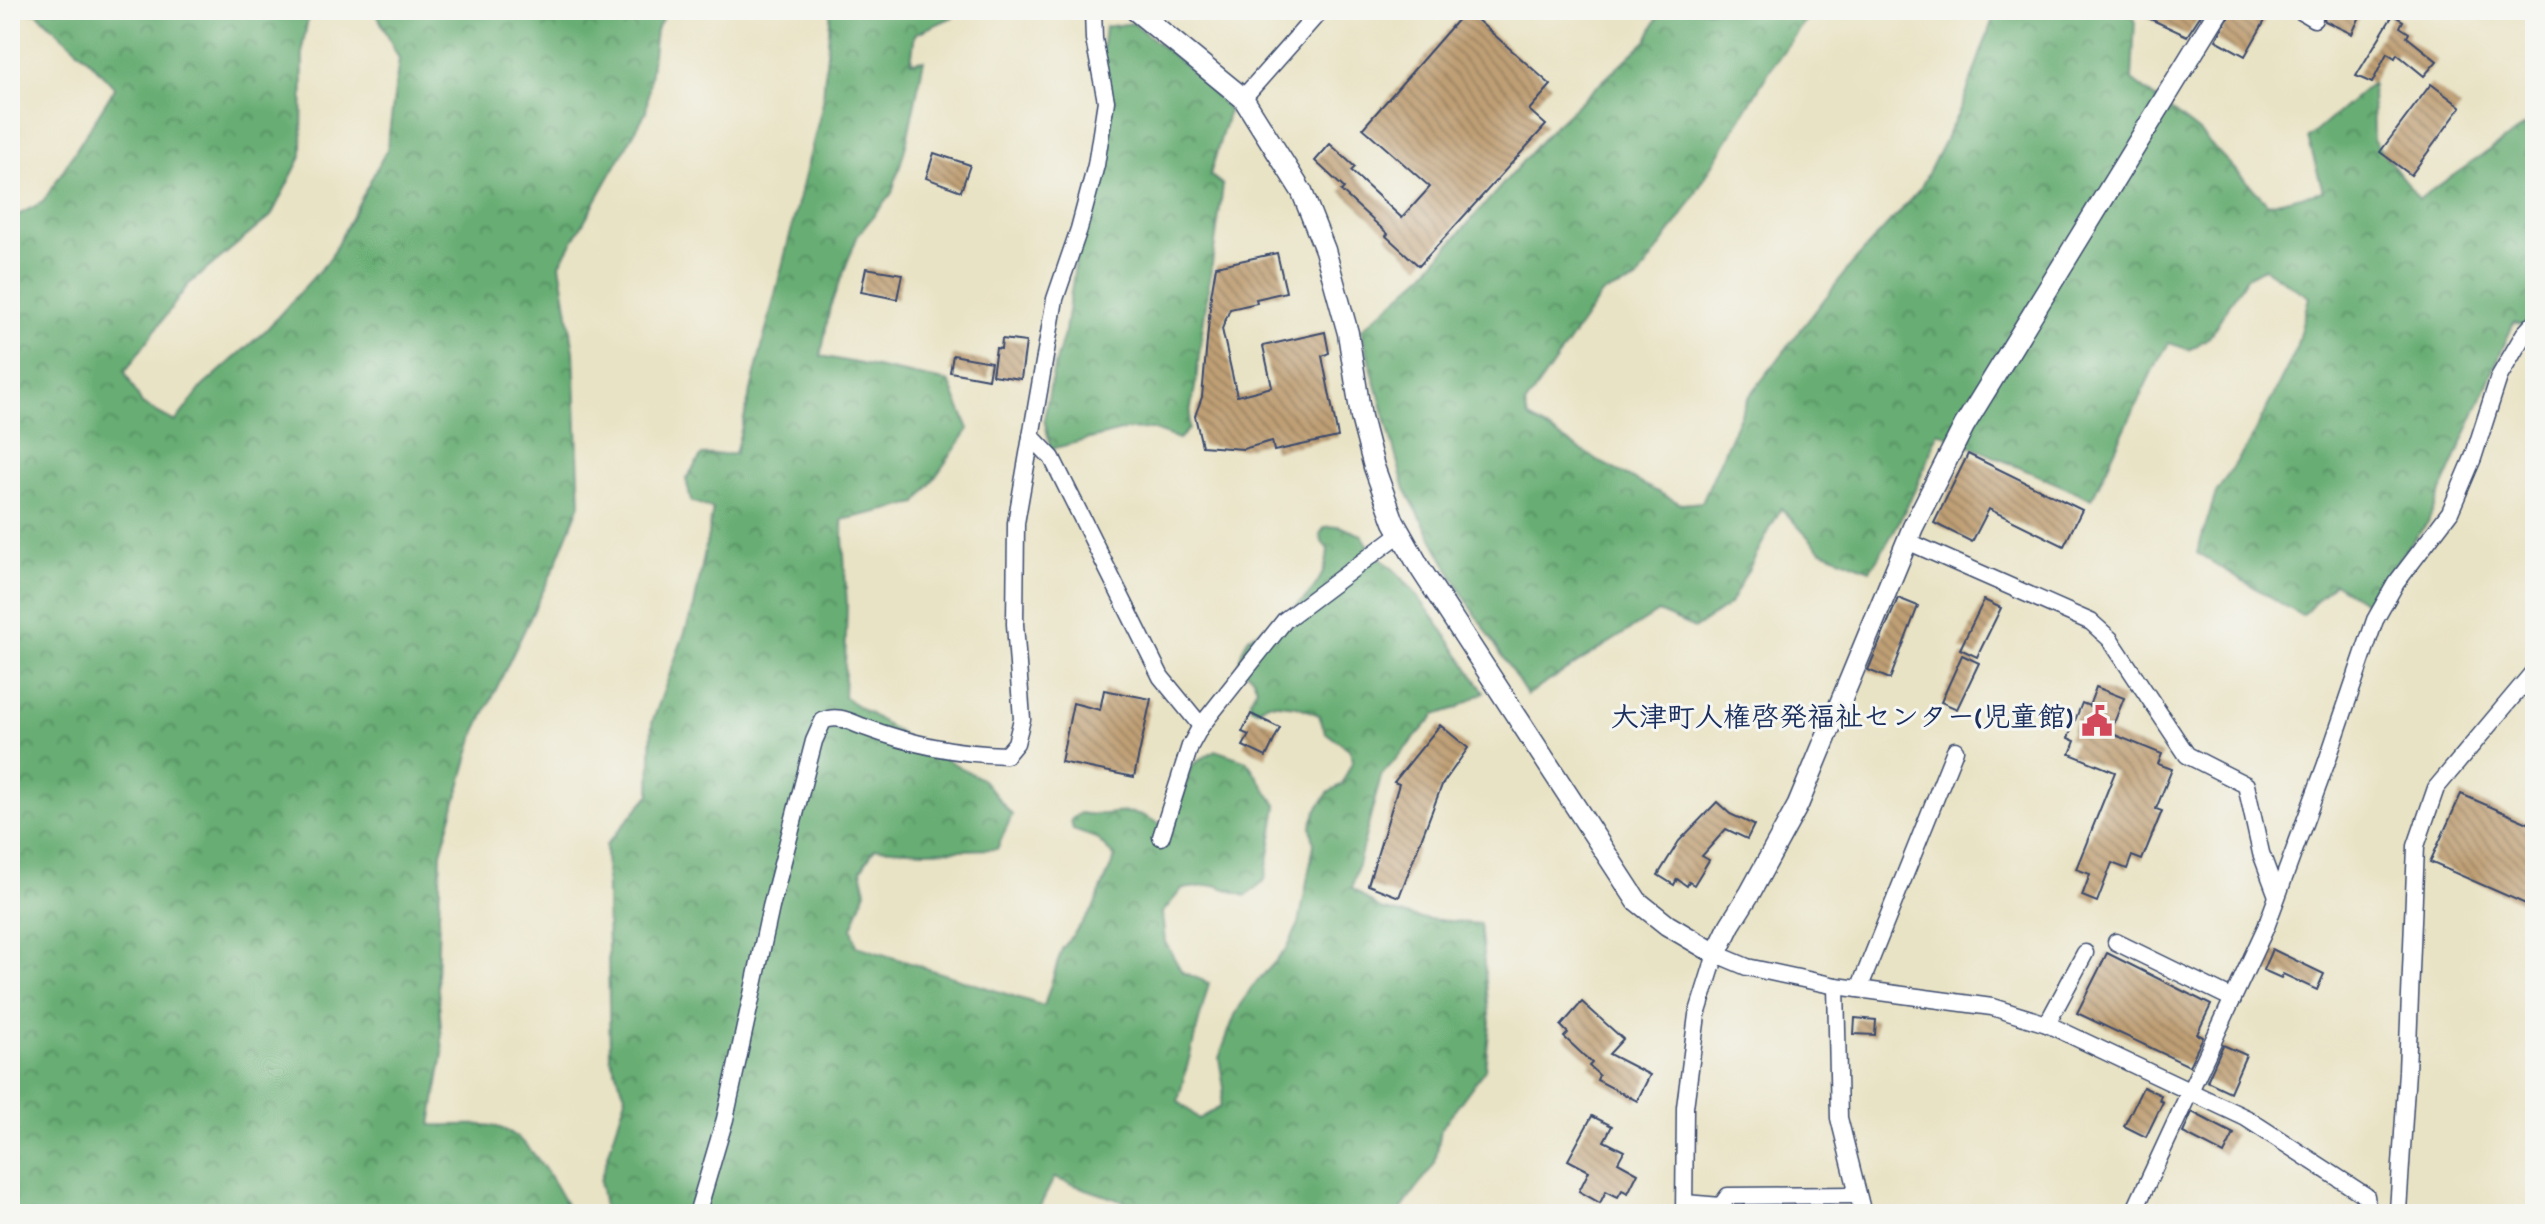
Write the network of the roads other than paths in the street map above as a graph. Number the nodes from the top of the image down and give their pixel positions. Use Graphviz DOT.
graph roads {
  1 [pos="1093,10"];
  2 [pos="1135,10"];
  3 [pos="1321,10"];
  4 [pos="2219,10"];
  5 [pos="2299,10"];
  6 [pos="2314,19"];
  7 [pos="1243,98"];
  8 [pos="2535,322"];
  9 [pos="1031,436"];
  10 [pos="1401,533"];
  11 [pos="1907,541"];
  12 [pos="2535,670"];
  13 [pos="1201,726"];
  14 [pos="1955,750"];
  15 [pos="1161,837"];
  16 [pos="2277,896"];
  17 [pos="2116,942"];
  18 [pos="2085,953"];
  19 [pos="1716,954"];
  20 [pos="1836,986"];
  21 [pos="1859,989"];
  22 [pos="2233,999"];
  23 [pos="2047,1024"];
  24 [pos="2191,1091"];
  25 [pos="1858,1195"];
  26 [pos="1685,1208"];
  27 [pos="1721,1210"];
  28 [pos="697,1214"];
  29 [pos="1863,1214"];
  30 [pos="2133,1214"];
  31 [pos="2368,1214"];
  32 [pos="2393,1214"];
  1 -- 9 [label="street"];
  2 -- 7 [label="street"];
  3 -- 7 [label="street"];
  4 -- 11 [label="street"];
  5 -- 6 [label="street"];
  7 -- 10 [label="street"];
  8 -- 16 [label="street"];
  9 -- 13 [label="street"];
  9 -- 28 [label="street"];
  10 -- 13 [label="street"];
  10 -- 19 [label="street"];
  11 -- 16 [label="street"];
  11 -- 19 [label="street"];
  12 -- 32 [label="street"];
  13 -- 15 [label="street"];
  14 -- 21 [label="street"];
  16 -- 22 [label="street"];
  17 -- 22 [label="street"];
  18 -- 23 [label="street"];
  19 -- 20 [label="street"];
  19 -- 26 [label="street"];
  20 -- 21 [label="street"];
  20 -- 25 [label="street"];
  21 -- 23 [label="street"];
  22 -- 24 [label="street"];
  23 -- 24 [label="street"];
  24 -- 30 [label="street"];
  24 -- 31 [label="street"];
  25 -- 27 [label="street"];
  25 -- 29 [label="street"];
  26 -- 27 [label="street"];
}
